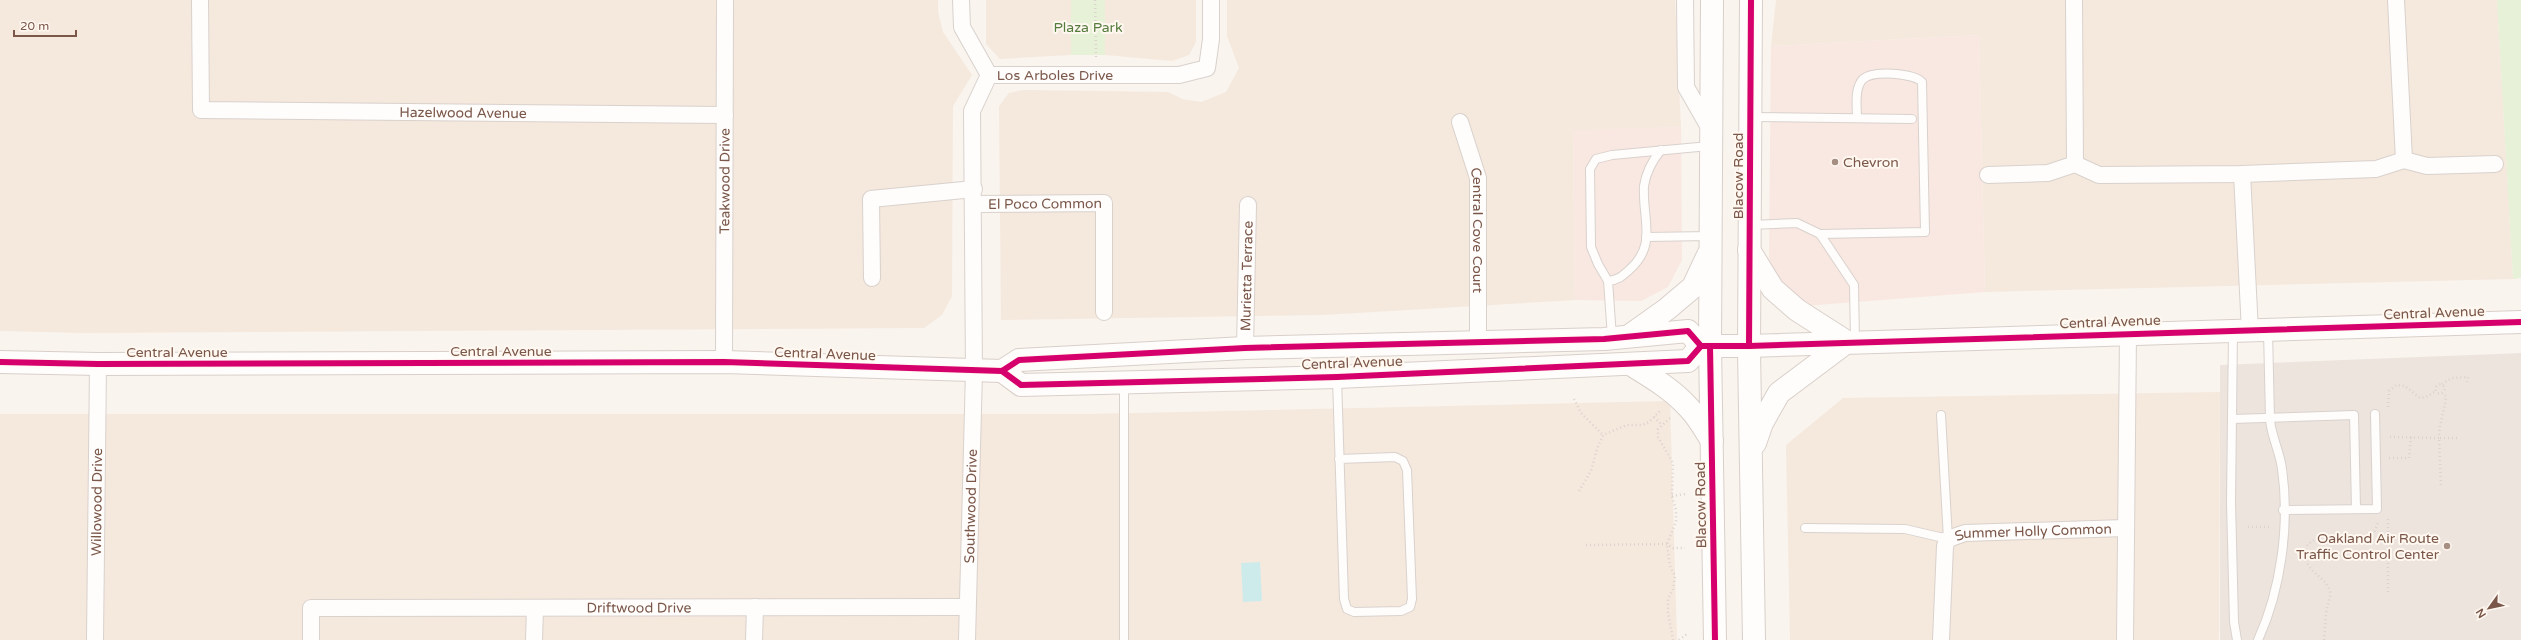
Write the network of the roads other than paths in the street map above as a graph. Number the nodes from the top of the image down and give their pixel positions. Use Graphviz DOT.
graph roads {
  1 [pos="200,0"];
  2 [pos="725,0"];
  3 [pos="961,0"];
  4 [pos="1211,0"];
  5 [pos="1685,0"];
  6 [pos="1712,0"];
  7 [pos="1750,0"];
  8 [pos="2074,0"];
  9 [pos="2396,0"];
  10 [pos="989,75"];
  11 [pos="725,115"];
  12 [pos="1750,117"];
  13 [pos="1858,118"];
  14 [pos="1912,119"];
  15 [pos="1460,122"];
  16 [pos="1710,138"];
  17 [pos="1661,150"];
  18 [pos="2404,160"];
  19 [pos="2075,164"];
  20 [pos="2495,164"];
  21 [pos="2242,174"];
  22 [pos="1988,175"];
  23 [pos="974,196"];
  24 [pos="1248,205"];
  25 [pos="1750,225"];
  26 [pos="1820,234"];
  27 [pos="1646,237"];
  28 [pos="1710,243"];
  29 [pos="1749,250"];
  30 [pos="872,278"];
  31 [pos="1608,281"];
  32 [pos="1104,312"];
  33 [pos="2521,322"];
  34 [pos="2250,331"];
  35 [pos="2128,334"];
  36 [pos="1620,337"];
  37 [pos="1478,342"];
  38 [pos="1851,342"];
  39 [pos="1706,346"];
  40 [pos="1749,346"];
  41 [pos="1245,348"];
  42 [pos="0,362"];
  43 [pos="724,362"];
  44 [pos="98,364"];
  45 [pos="1630,364"];
  46 [pos="974,371"];
  47 [pos="1002,371"];
  48 [pos="1337,377"];
  49 [pos="1124,381"];
  50 [pos="2375,414"];
  51 [pos="1941,415"];
  52 [pos="2232,419"];
  53 [pos="2270,419"];
  54 [pos="1712,441"];
  55 [pos="1751,455"];
  56 [pos="1340,460"];
  57 [pos="2356,509"];
  58 [pos="2283,510"];
  59 [pos="1804,528"];
  60 [pos="2125,528"];
  61 [pos="1948,539"];
  62 [pos="754,607"];
  63 [pos="967,607"];
  64 [pos="535,608"];
  65 [pos="95,640"];
  66 [pos="311,640"];
  67 [pos="534,640"];
  68 [pos="754,640"];
  69 [pos="967,640"];
  70 [pos="1124,640"];
  71 [pos="1715,640"];
  72 [pos="1754,640"];
  73 [pos="1941,640"];
  74 [pos="2125,640"];
  75 [pos="2237,640"];
  76 [pos="2258,640"];
  1 -- 11 [label="street, Hazelwood Avenue"];
  2 -- 11 [label="street, Teakwood Drive"];
  3 -- 10 [label="street"];
  4 -- 10 [label="street, Los Arboles Drive"];
  5 -- 16 [label="street, Blacow Road"];
  6 -- 16 [label="main road, Blacow Road"];
  7 -- 12 [label="main road, Blacow Road"];
  8 -- 19 [label="street"];
  9 -- 18 [label="street"];
  10 -- 23 [label="street, Los Arboles Drive"];
  11 -- 43 [label="street, Teakwood Drive"];
  12 -- 13 [label="lane"];
  12 -- 25 [label="main road, Blacow Road"];
  13 -- 14 [label="lane"];
  13 -- 26 [label="lane"];
  15 -- 37 [label="street, Central Cove Court"];
  16 -- 17 [label="lane"];
  16 -- 28 [label="main road, Blacow Road"];
  17 -- 27 [label="lane"];
  17 -- 31 [label="lane"];
  18 -- 20 [label="street"];
  18 -- 21 [label="street"];
  19 -- 21 [label="street"];
  19 -- 22 [label="street"];
  21 -- 34 [label="street"];
  23 -- 30 [label="street"];
  23 -- 32 [label="street, El Poco Common"];
  23 -- 46 [label="street, Los Arboles Drive"];
  24 -- 41 [label="street, Murietta Terrace"];
  25 -- 26 [label="lane"];
  25 -- 29 [label="main road, Blacow Road"];
  26 -- 38 [label="lane"];
  27 -- 28 [label="lane"];
  27 -- 31 [label="lane"];
  28 -- 36 [label="main road"];
  28 -- 39 [label="main road, Blacow Road"];
  29 -- 38 [label="main road"];
  29 -- 40 [label="main road, Blacow Road"];
  31 -- 36 [label="lane"];
  33 -- 34 [label="main road, Central Avenue"];
  34 -- 35 [label="main road, Central Avenue"];
  34 -- 52 [label="lane"];
  34 -- 53 [label="lane"];
  35 -- 38 [label="main road, Central Avenue"];
  35 -- 60 [label="street, Summer Holly Common"];
  36 -- 37 [label="main road, Central Avenue"];
  36 -- 39 [label="main road, Central Avenue"];
  37 -- 41 [label="main road, Central Avenue"];
  38 -- 40 [label="main road, Central Avenue"];
  38 -- 55 [label="main road"];
  39 -- 40 [label="main road, Central Avenue"];
  39 -- 45 [label="main road, Central Avenue"];
  39 -- 54 [label="main road, Blacow Road"];
  40 -- 55 [label="main road, Blacow Road"];
  41 -- 47 [label="main road, Central Avenue"];
  42 -- 44 [label="main road, Central Avenue"];
  43 -- 44 [label="main road, Central Avenue"];
  43 -- 46 [label="main road, Central Avenue"];
  44 -- 65 [label="street, Willowood Drive"];
  45 -- 48 [label="main road, Central Avenue"];
  45 -- 54 [label="main road"];
  46 -- 47 [label="main road, Central Avenue"];
  46 -- 63 [label="street, Southwood Drive"];
  47 -- 49 [label="main road, Central Avenue"];
  48 -- 49 [label="main road, Central Avenue"];
  48 -- 56 [label="lane"];
  49 -- 70 [label="lane"];
  50 -- 57 [label="lane"];
  51 -- 61 [label="lane"];
  52 -- 53 [label="lane"];
  52 -- 75 [label="lane"];
  53 -- 57 [label="lane"];
  53 -- 58 [label="lane"];
  54 -- 71 [label="main road, Blacow Road"];
  55 -- 72 [label="main road, Blacow Road"];
  56 -- 56 [label="lane"];
  57 -- 58 [label="lane"];
  58 -- 76 [label="lane"];
  59 -- 61 [label="lane"];
  60 -- 61 [label="street, Summer Holly Common"];
  60 -- 74 [label="street, Summer Holly Common"];
  61 -- 73 [label="street, Summer Holly Common"];
  62 -- 63 [label="street, Driftwood Drive"];
  62 -- 64 [label="street, Driftwood Drive"];
  62 -- 68 [label="street"];
  63 -- 69 [label="street, Southwood Drive"];
  64 -- 66 [label="street, Driftwood Drive"];
  64 -- 67 [label="street"];
}
